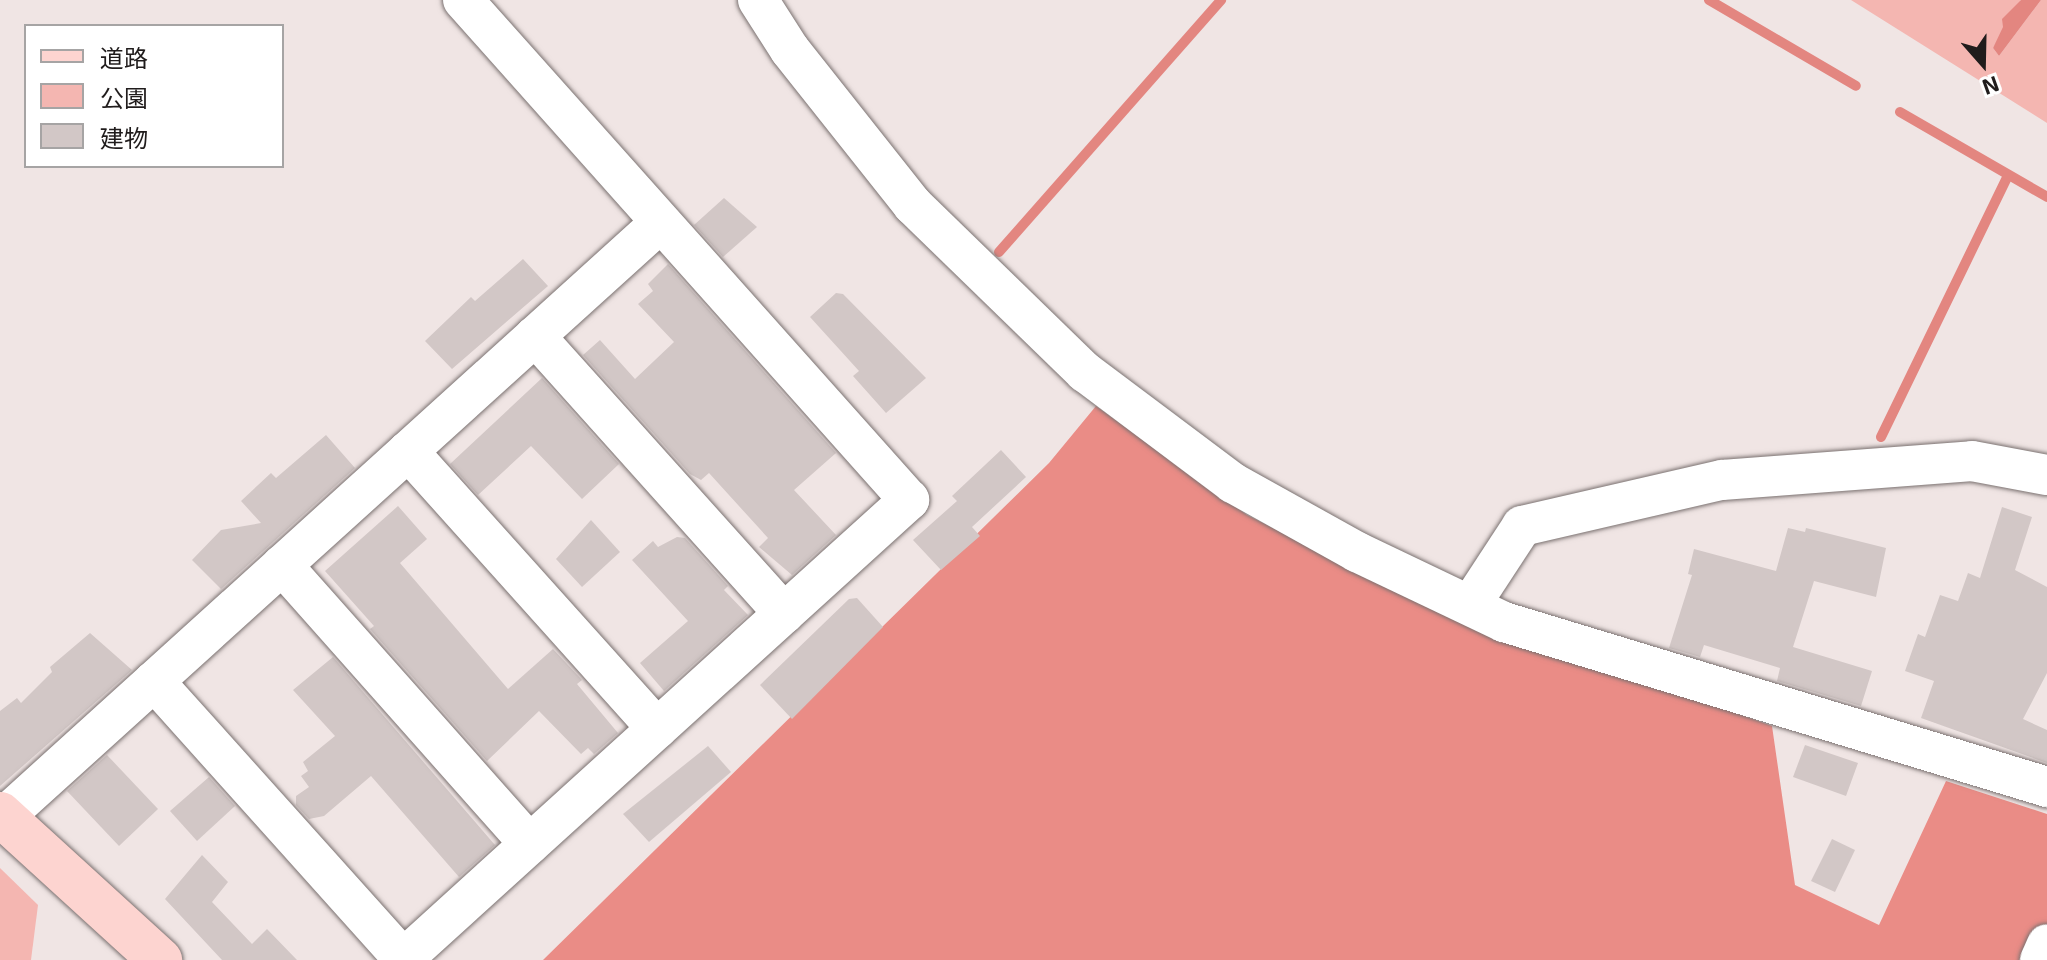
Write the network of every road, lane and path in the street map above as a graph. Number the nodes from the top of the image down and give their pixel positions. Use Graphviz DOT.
graph roads {
  1 [pos="463,0"];
  2 [pos="758,0"];
  3 [pos="660,223"];
  4 [pos="535,336"];
  5 [pos="408,451"];
  6 [pos="2047,475"];
  7 [pos="282,565"];
  8 [pos="1471,604"];
  9 [pos="784,614"];
  10 [pos="154,681"];
  11 [pos="657,729"];
  12 [pos="2047,787"];
  13 [pos="2,815"];
  14 [pos="530,844"];
  15 [pos="2047,944"];
  16 [pos="160,960"];
  17 [pos="402,960"];
  18 [pos="2040,960"];
  1 -- 3 [label="street"];
  2 -- 8 [label="street"];
  3 -- 4 [label="street"];
  3 -- 9 [label="street"];
  4 -- 5 [label="street"];
  4 -- 9 [label="street"];
  5 -- 7 [label="street"];
  5 -- 11 [label="street"];
  6 -- 8 [label="street"];
  7 -- 10 [label="street"];
  7 -- 14 [label="street"];
  8 -- 12 [label="street"];
  9 -- 11 [label="street"];
  10 -- 13 [label="street"];
  10 -- 17 [label="street"];
  11 -- 14 [label="street"];
  13 -- 16 [label="main road"];
  14 -- 17 [label="street"];
  15 -- 18 [label="street"];
}
